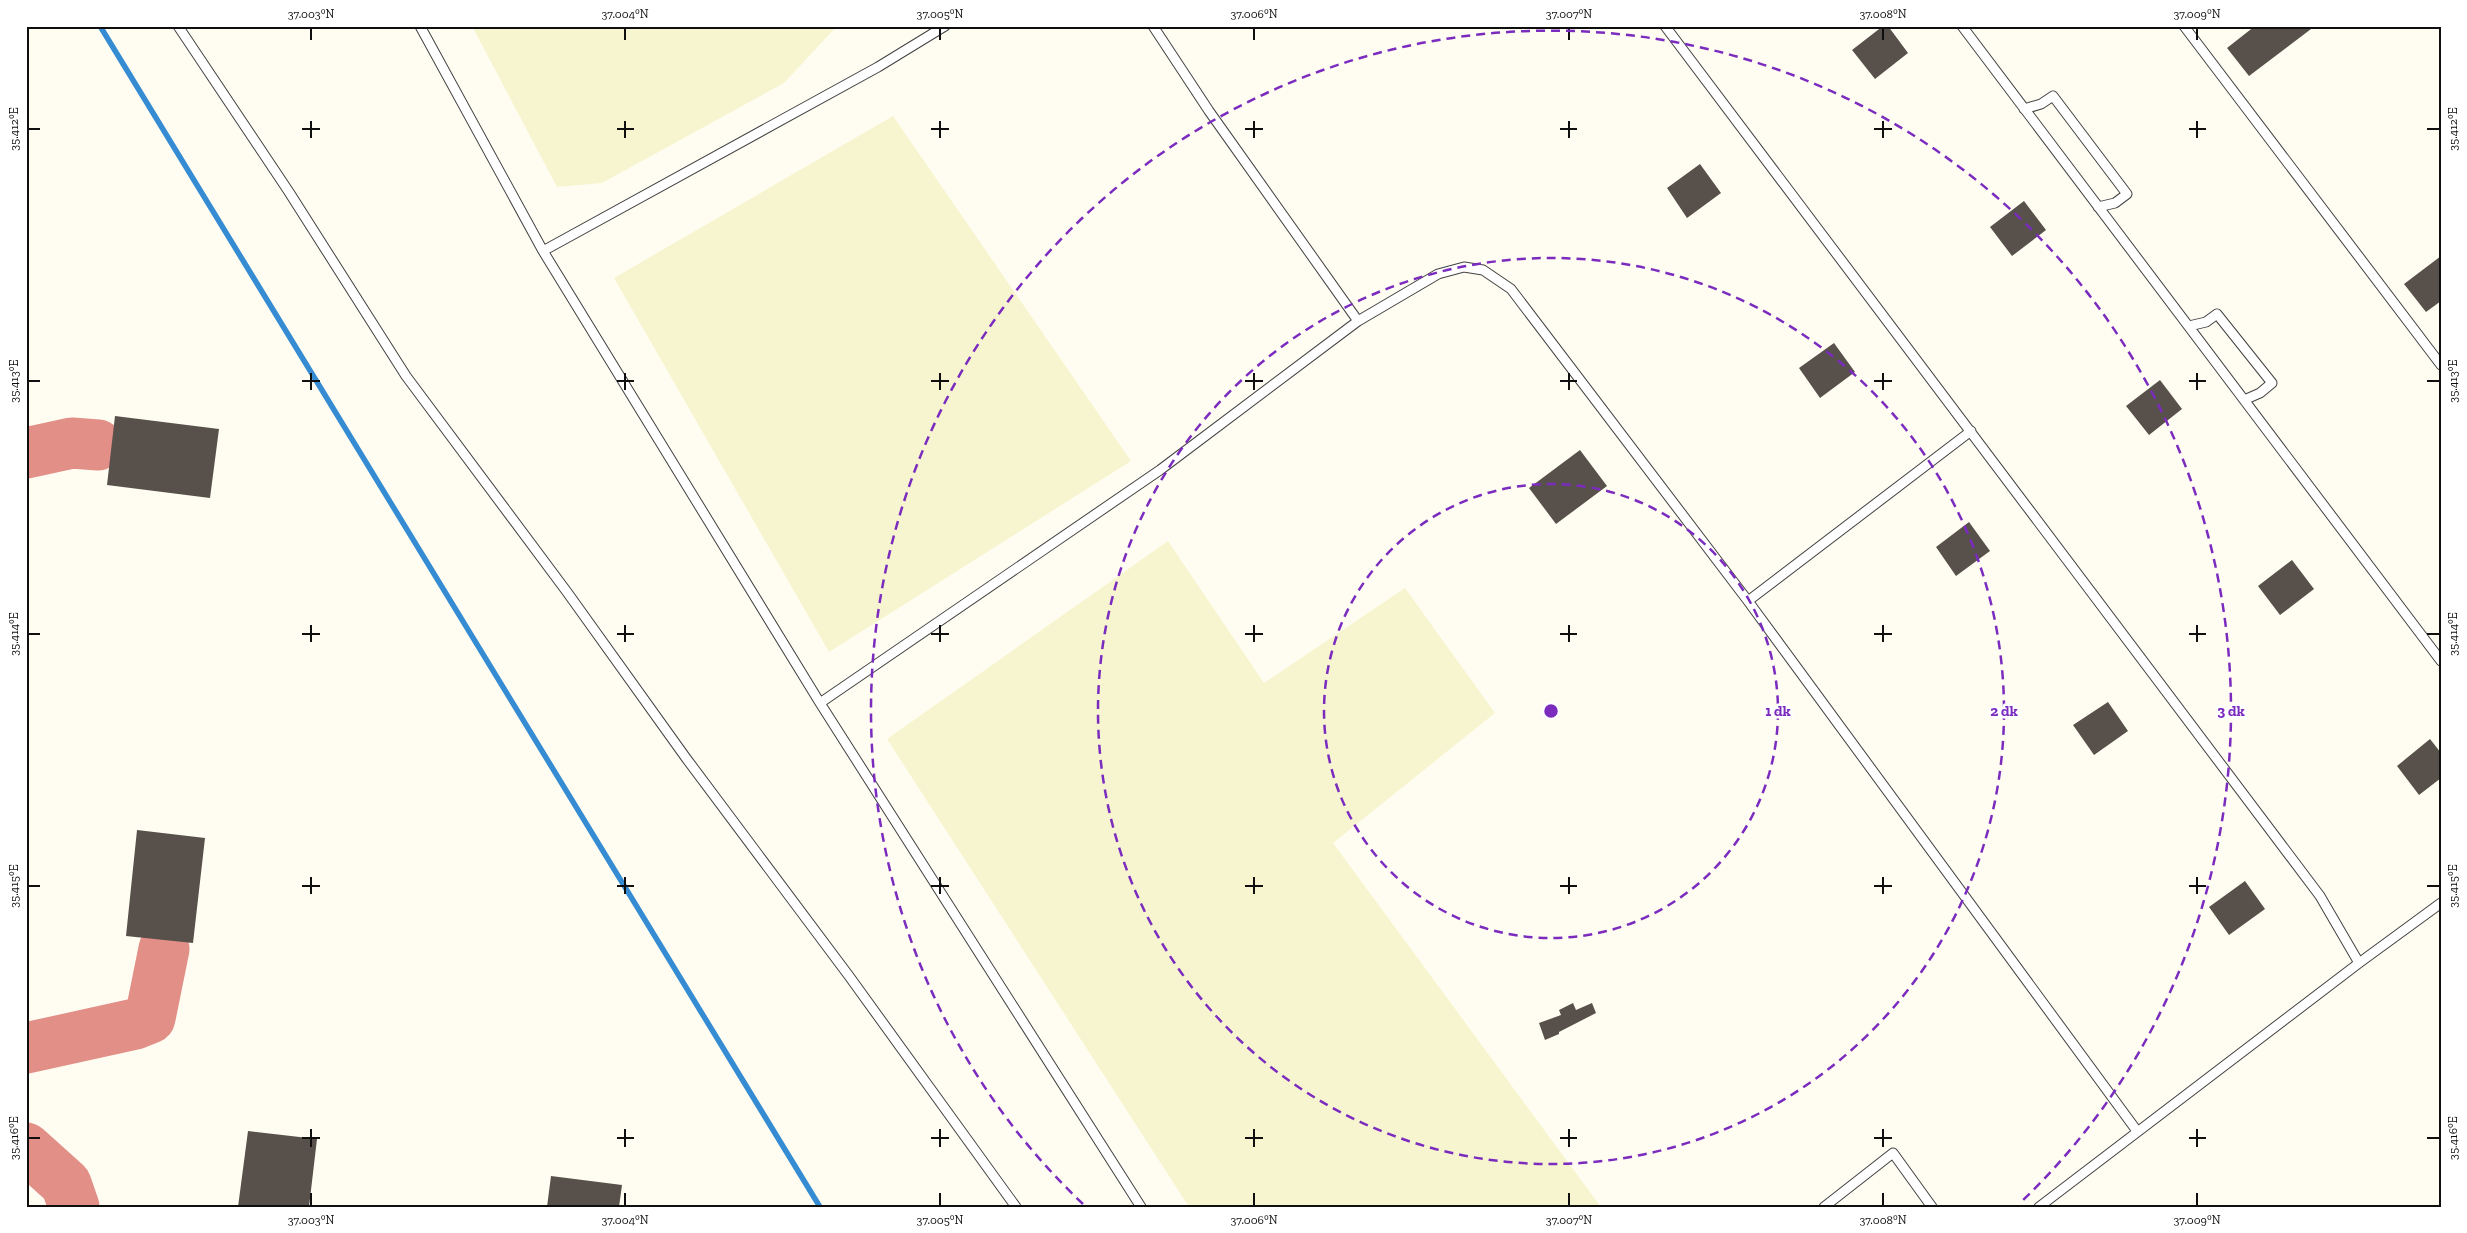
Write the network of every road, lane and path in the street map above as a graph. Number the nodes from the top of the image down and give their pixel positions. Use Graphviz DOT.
graph roads {
  1 [pos="178,26"];
  2 [pos="420,26"];
  3 [pos="945,26"];
  4 [pos="1153,26"];
  5 [pos="1666,26"];
  6 [pos="1962,26"];
  7 [pos="2184,26"];
  8 [pos="2024,109"];
  9 [pos="2098,207"];
  10 [pos="543,251"];
  11 [pos="1358,321"];
  12 [pos="2189,326"];
  13 [pos="2441,365"];
  14 [pos="2244,400"];
  15 [pos="1971,431"];
  16 [pos="1748,600"];
  17 [pos="2441,660"];
  18 [pos="820,703"];
  19 [pos="2441,904"];
  20 [pos="2359,963"];
  21 [pos="2137,1131"];
  22 [pos="1016,1207"];
  23 [pos="1141,1207"];
  24 [pos="1824,1207"];
  25 [pos="1932,1207"];
  26 [pos="2039,1207"];
  1 -- 22 [label="lane"];
  2 -- 10 [label="lane"];
  3 -- 10 [label="lane"];
  4 -- 11 [label="lane"];
  5 -- 15 [label="lane"];
  6 -- 8 [label="lane"];
  7 -- 13 [label="lane"];
  8 -- 9 [label="lane"];
  8 -- 9 [label="lane"];
  9 -- 12 [label="lane"];
  10 -- 18 [label="lane"];
  11 -- 16 [label="lane"];
  11 -- 18 [label="lane"];
  12 -- 14 [label="lane"];
  12 -- 14 [label="lane"];
  14 -- 17 [label="lane"];
  15 -- 16 [label="lane"];
  15 -- 20 [label="lane"];
  16 -- 21 [label="lane"];
  18 -- 23 [label="lane"];
  19 -- 20 [label="lane"];
  20 -- 21 [label="lane"];
  21 -- 26 [label="lane"];
  24 -- 25 [label="lane"];
}
